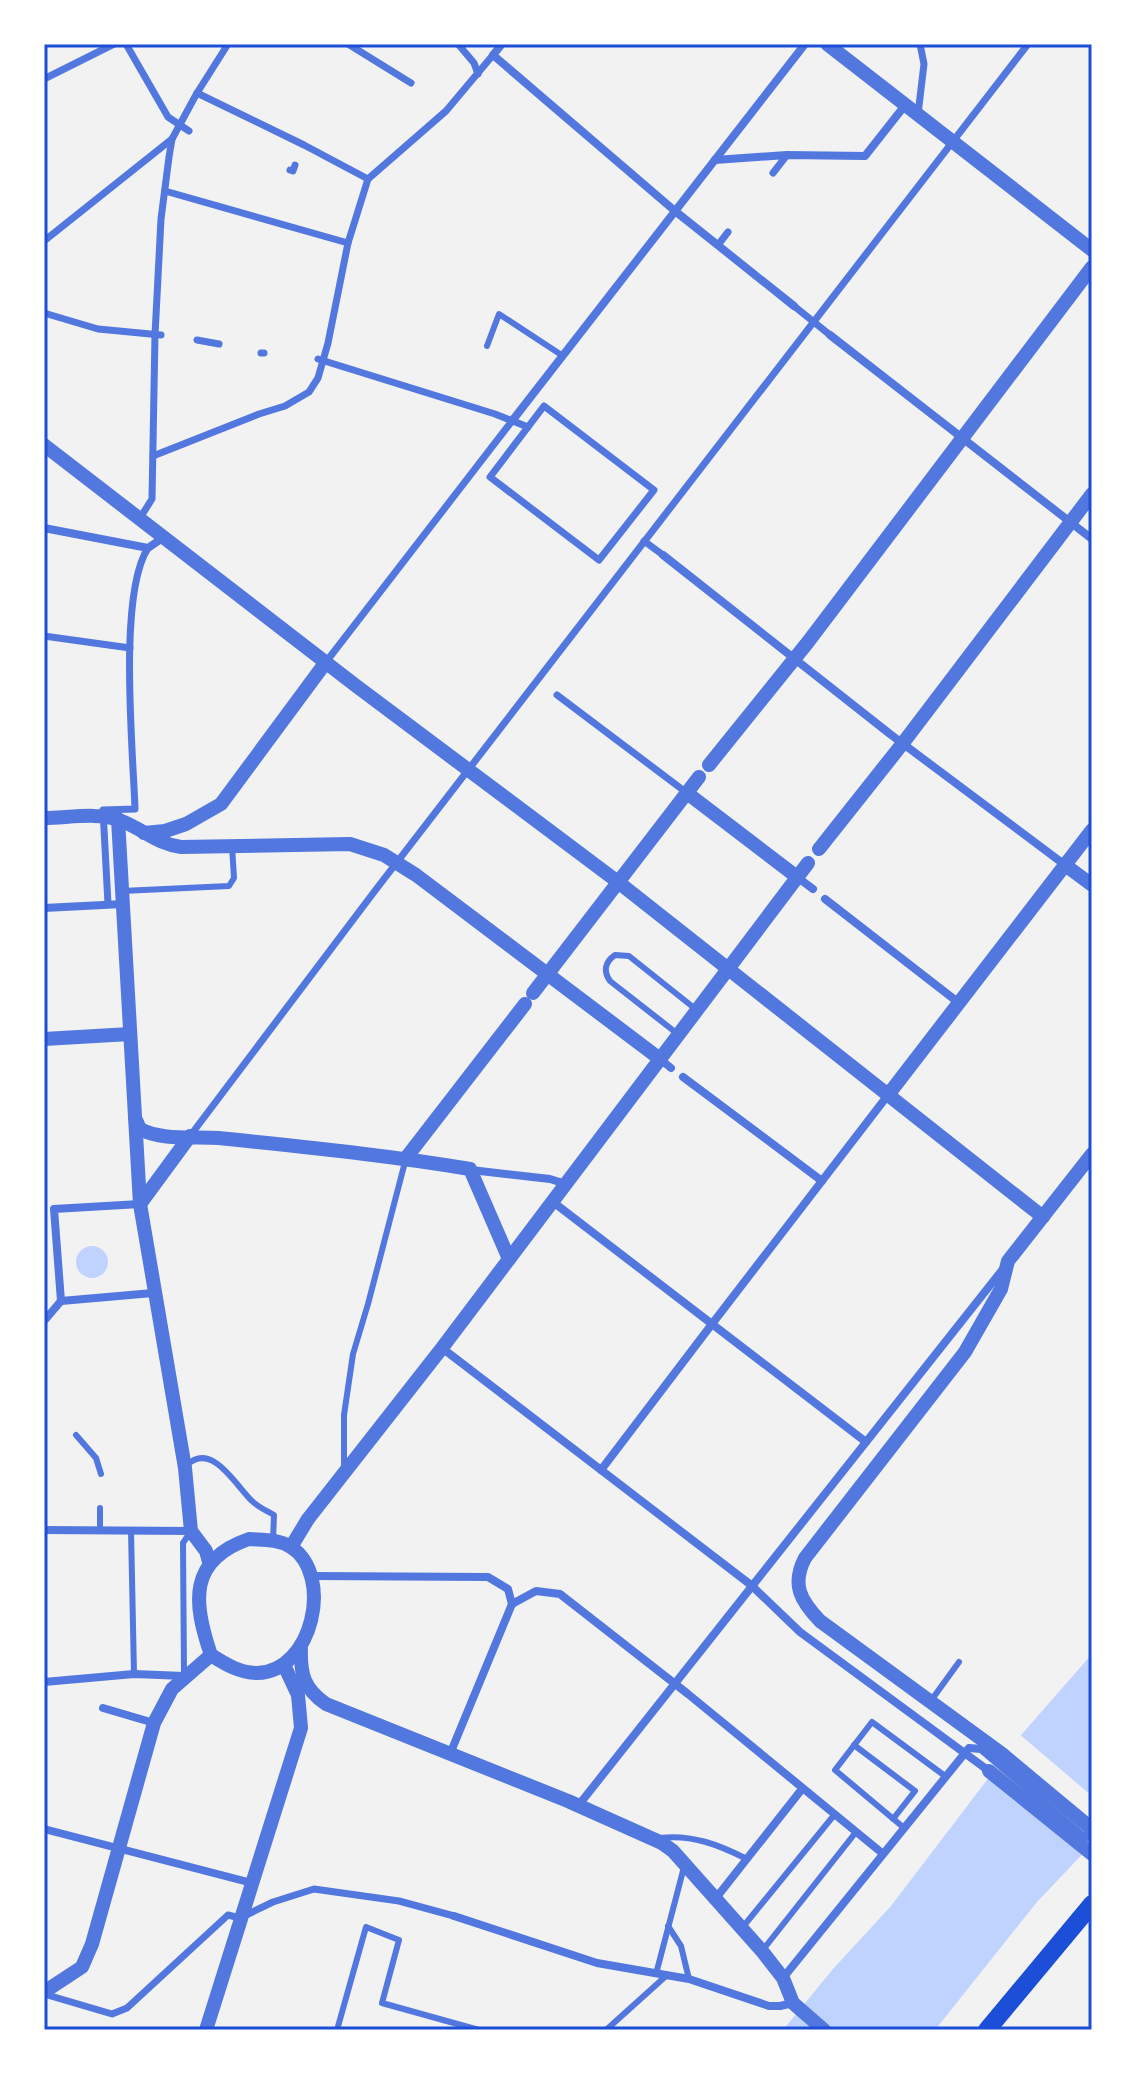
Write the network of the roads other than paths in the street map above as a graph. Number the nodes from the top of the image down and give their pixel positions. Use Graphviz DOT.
graph roads {
  1 [pos="114,44"];
  2 [pos="126,44"];
  3 [pos="228,44"];
  4 [pos="348,44"];
  5 [pos="458,44"];
  6 [pos="502,44"];
  7 [pos="805,44"];
  8 [pos="827,44"];
  9 [pos="920,44"];
  10 [pos="1028,44"];
  11 [pos="493,55"];
  12 [pos="478,74"];
  13 [pos="44,79"];
  14 [pos="411,83"];
  15 [pos="197,93"];
  16 [pos="912,109"];
  17 [pos="181,126"];
  18 [pos="189,131"];
  19 [pos="172,139"];
  20 [pos="953,141"];
  21 [pos="787,155"];
  22 [pos="715,160"];
  23 [pos="773,173"];
  24 [pos="368,179"];
  25 [pos="165,191"];
  26 [pos="675,211"];
  27 [pos="728,232"];
  28 [pos="44,241"];
  29 [pos="348,243"];
  30 [pos="718,245"];
  31 [pos="1092,250"];
  32 [pos="1092,267"];
  33 [pos="794,306"];
  34 [pos="44,313"];
  35 [pos="812,321"];
  36 [pos="158,335"];
  37 [pos="830,335"];
  38 [pos="197,340"];
  39 [pos="219,344"];
  40 [pos="487,346"];
  41 [pos="563,356"];
  42 [pos="320,360"];
  43 [pos="512,421"];
  44 [pos="528,427"];
  45 [pos="963,439"];
  46 [pos="44,445"];
  47 [pos="153,456"];
  48 [pos="1092,494"];
  49 [pos="140,519"];
  50 [pos="1070,522"];
  51 [pos="44,528"];
  52 [pos="164,537"];
  53 [pos="1092,539"];
  54 [pos="644,541"];
  55 [pos="148,548"];
  56 [pos="663,555"];
  57 [pos="44,636"];
  58 [pos="130,648"];
  59 [pos="795,658"];
  60 [pos="326,662"];
  61 [pos="557,695"];
  62 [pos="903,743"];
  63 [pos="709,765"];
  64 [pos="469,770"];
  65 [pos="699,777"];
  66 [pos="687,793"];
  67 [pos="44,818"];
  68 [pos="111,818"];
  69 [pos="1092,830"];
  70 [pos="144,833"];
  71 [pos="232,845"];
  72 [pos="819,849"];
  73 [pos="397,862"];
  74 [pos="808,863"];
  75 [pos="1065,865"];
  76 [pos="797,877"];
  77 [pos="618,882"];
  78 [pos="1092,885"];
  79 [pos="813,889"];
  80 [pos="825,899"];
  81 [pos="118,900"];
  82 [pos="44,908"];
  83 [pos="729,969"];
  84 [pos="547,974"];
  85 [pos="959,1003"];
  86 [pos="698,1011"];
  87 [pos="130,1034"];
  88 [pos="679,1035"];
  89 [pos="44,1039"];
  90 [pos="666,1064"];
  91 [pos="683,1077"];
  92 [pos="888,1095"];
  93 [pos="135,1118"];
  94 [pos="190,1136"];
  95 [pos="1092,1154"];
  96 [pos="406,1158"];
  97 [pos="470,1169"];
  98 [pos="822,1181"];
  99 [pos="566,1184"];
  100 [pos="553,1202"];
  101 [pos="140,1204"];
  102 [pos="49,1209"];
  103 [pos="1043,1217"];
  104 [pos="509,1259"];
  105 [pos="1008,1261"];
  106 [pos="153,1293"];
  107 [pos="61,1301"];
  108 [pos="44,1321"];
  109 [pos="712,1324"];
  110 [pos="442,1348"];
  111 [pos="76,1435"];
  112 [pos="866,1442"];
  113 [pos="185,1468"];
  114 [pos="601,1470"];
  115 [pos="101,1474"];
  116 [pos="343,1475"];
  117 [pos="100,1508"];
  118 [pos="100,1529"];
  119 [pos="131,1529"];
  120 [pos="44,1530"];
  121 [pos="191,1531"];
  122 [pos="273,1540"];
  123 [pos="291,1547"];
  124 [pos="209,1562"];
  125 [pos="311,1576"];
  126 [pos="751,1585"];
  127 [pos="512,1604"];
  128 [pos="301,1648"];
  129 [pos="211,1655"];
  130 [pos="959,1662"];
  131 [pos="284,1665"];
  132 [pos="134,1674"];
  133 [pos="184,1676"];
  134 [pos="44,1682"];
  135 [pos="675,1684"];
  136 [pos="930,1702"];
  137 [pos="326,1704"];
  138 [pos="103,1708"];
  139 [pos="154,1723"];
  140 [pos="301,1728"];
  141 [pos="854,1745"];
  142 [pos="964,1752"];
  143 [pos="450,1754"];
  144 [pos="996,1762"];
  145 [pos="945,1776"];
  146 [pos="802,1789"];
  147 [pos="578,1806"];
  148 [pos="835,1814"];
  149 [pos="893,1819"];
  150 [pos="903,1827"];
  151 [pos="44,1829"];
  152 [pos="1092,1829"];
  153 [pos="856,1832"];
  154 [pos="653,1838"];
  155 [pos="1092,1838"];
  156 [pos="119,1847"];
  157 [pos="882,1853"];
  158 [pos="1092,1854"];
  159 [pos="747,1859"];
  160 [pos="685,1864"];
  161 [pos="252,1883"];
  162 [pos="716,1898"];
  163 [pos="1092,1904"];
  164 [pos="454,1916"];
  165 [pos="240,1918"];
  166 [pos="668,1926"];
  167 [pos="742,1928"];
  168 [pos="762,1951"];
  169 [pos="661,1975"];
  170 [pos="783,1978"];
  171 [pos="689,1979"];
  172 [pos="44,1993"];
  173 [pos="793,2003"];
  174 [pos="206,2030"];
  175 [pos="337,2030"];
  176 [pos="479,2030"];
  177 [pos="606,2030"];
  178 [pos="824,2030"];
  179 [pos="987,2030"];
  1 -- 13 [label="street"];
  2 -- 17 [label="street"];
  3 -- 15 [label="street"];
  4 -- 14 [label="street"];
  5 -- 12 [label="street"];
  6 -- 11 [label="street"];
  7 -- 22 [label="street"];
  8 -- 16 [label="street"];
  9 -- 16 [label="street"];
  10 -- 20 [label="street"];
  11 -- 12 [label="street"];
  11 -- 26 [label="street"];
  12 -- 24 [label="street"];
  15 -- 17 [label="street"];
  15 -- 24 [label="street"];
  16 -- 20 [label="street"];
  16 -- 21 [label="street"];
  17 -- 18 [label="street"];
  17 -- 19 [label="street"];
  19 -- 25 [label="street"];
  19 -- 28 [label="street"];
  20 -- 31 [label="street"];
  20 -- 35 [label="street"];
  21 -- 22 [label="street"];
  21 -- 23 [label="street"];
  22 -- 26 [label="street"];
  24 -- 29 [label="street"];
  25 -- 29 [label="street"];
  25 -- 36 [label="street"];
  26 -- 30 [label="street"];
  26 -- 41 [label="street"];
  27 -- 30 [label="street"];
  29 -- 42 [label="street"];
  30 -- 33 [label="street"];
  32 -- 45 [label="street"];
  33 -- 35 [label="street"];
  34 -- 36 [label="street"];
  35 -- 37 [label="street"];
  35 -- 54 [label="street"];
  36 -- 47 [label="street"];
  37 -- 45 [label="street"];
  38 -- 39 [label="street"];
  40 -- 41 [label="lane"];
  41 -- 43 [label="street"];
  42 -- 43 [label="street"];
  42 -- 47 [label="street"];
  43 -- 44 [label="street"];
  43 -- 60 [label="street"];
  44 -- 44 [label="street"];
  45 -- 50 [label="street"];
  45 -- 59 [label="street"];
  46 -- 49 [label="street"];
  47 -- 49 [label="street"];
  48 -- 50 [label="street"];
  49 -- 52 [label="street"];
  50 -- 53 [label="street"];
  50 -- 62 [label="street"];
  51 -- 55 [label="street"];
  52 -- 55 [label="street"];
  52 -- 60 [label="street"];
  54 -- 56 [label="street"];
  54 -- 64 [label="street"];
  55 -- 58 [label="street"];
  56 -- 59 [label="street"];
  57 -- 58 [label="street"];
  58 -- 68 [label="street"];
  59 -- 62 [label="street"];
  59 -- 63 [label="street"];
  60 -- 64 [label="street"];
  60 -- 70 [label="street"];
  61 -- 66 [label="street"];
  62 -- 72 [label="street"];
  62 -- 75 [label="street"];
  64 -- 73 [label="street"];
  64 -- 77 [label="street"];
  65 -- 66 [label="street"];
  66 -- 76 [label="street"];
  66 -- 77 [label="street"];
  67 -- 68 [label="street"];
  68 -- 70 [label="street"];
  68 -- 81 [label="street"];
  69 -- 75 [label="street"];
  70 -- 71 [label="street"];
  71 -- 73 [label="street"];
  71 -- 81 [label="lane"];
  73 -- 84 [label="street"];
  73 -- 94 [label="street"];
  74 -- 76 [label="street"];
  75 -- 78 [label="street"];
  75 -- 85 [label="street"];
  76 -- 79 [label="street"];
  76 -- 83 [label="street"];
  77 -- 83 [label="street"];
  77 -- 84 [label="street"];
  80 -- 85 [label="street"];
  81 -- 82 [label="street"];
  81 -- 87 [label="street"];
  83 -- 86 [label="street"];
  83 -- 92 [label="street"];
  84 -- 90 [label="street"];
  84 -- 96 [label="street"];
  85 -- 92 [label="street"];
  86 -- 88 [label="street"];
  86 -- 88 [label="lane"];
  87 -- 89 [label="street"];
  87 -- 93 [label="street"];
  88 -- 90 [label="street"];
  90 -- 99 [label="street"];
  91 -- 98 [label="street"];
  92 -- 98 [label="street"];
  92 -- 103 [label="street"];
  93 -- 94 [label="street"];
  93 -- 101 [label="street"];
  94 -- 96 [label="street"];
  94 -- 101 [label="street"];
  95 -- 103 [label="street"];
  96 -- 97 [label="street"];
  96 -- 116 [label="lane"];
  97 -- 99 [label="street"];
  97 -- 104 [label="street"];
  98 -- 109 [label="street"];
  99 -- 100 [label="street"];
  100 -- 104 [label="street"];
  100 -- 109 [label="street"];
  101 -- 102 [label="street"];
  101 -- 106 [label="street"];
  102 -- 107 [label="street"];
  103 -- 105 [label="street"];
  104 -- 110 [label="street"];
  105 -- 112 [label="street"];
  105 -- 136 [label="street"];
  106 -- 107 [label="street"];
  106 -- 113 [label="street"];
  107 -- 108 [label="street"];
  109 -- 112 [label="street"];
  109 -- 114 [label="street"];
  110 -- 114 [label="street"];
  110 -- 116 [label="street"];
  111 -- 115 [label="lane"];
  112 -- 126 [label="street"];
  113 -- 121 [label="street"];
  113 -- 122 [label="lane"];
  114 -- 126 [label="street"];
  116 -- 123 [label="street"];
  117 -- 118 [label="lane"];
  118 -- 119 [label="street"];
  118 -- 120 [label="street"];
  119 -- 121 [label="street"];
  119 -- 132 [label="lane"];
  121 -- 124 [label="street"];
  121 -- 133 [label="lane"];
  122 -- 123 [label="street"];
  122 -- 124 [label="street"];
  123 -- 125 [label="street"];
  124 -- 129 [label="street"];
  125 -- 127 [label="street"];
  125 -- 128 [label="street"];
  126 -- 135 [label="street"];
  126 -- 142 [label="street"];
  127 -- 135 [label="street"];
  127 -- 143 [label="street"];
  128 -- 131 [label="street"];
  128 -- 137 [label="street"];
  129 -- 131 [label="street"];
  129 -- 133 [label="street"];
  130 -- 136 [label="lane"];
  131 -- 140 [label="street"];
  132 -- 133 [label="street"];
  132 -- 134 [label="street"];
  133 -- 139 [label="street"];
  135 -- 146 [label="street"];
  135 -- 147 [label="street"];
  136 -- 144 [label="street"];
  137 -- 140 [label="street"];
  137 -- 143 [label="street"];
  138 -- 139 [label="street"];
  139 -- 156 [label="street"];
  140 -- 161 [label="street"];
  141 -- 145 [label="lane"];
  141 -- 149 [label="lane"];
  141 -- 149 [label="lane"];
  142 -- 144 [label="street"];
  142 -- 145 [label="street"];
  143 -- 147 [label="street"];
  144 -- 152 [label="street"];
  144 -- 155 [label="street"];
  144 -- 158 [label="street"];
  145 -- 150 [label="street"];
  146 -- 148 [label="street"];
  146 -- 159 [label="street"];
  147 -- 154 [label="street"];
  148 -- 153 [label="street"];
  148 -- 167 [label="lane"];
  149 -- 150 [label="lane"];
  150 -- 157 [label="street"];
  151 -- 156 [label="street"];
  153 -- 157 [label="street"];
  153 -- 168 [label="lane"];
  154 -- 159 [label="lane"];
  154 -- 160 [label="street"];
  156 -- 161 [label="street"];
  156 -- 172 [label="street"];
  157 -- 170 [label="street"];
  159 -- 162 [label="street"];
  160 -- 162 [label="street"];
  160 -- 166 [label="lane"];
  161 -- 165 [label="street"];
  162 -- 167 [label="street"];
  163 -- 179 [label="main road"];
  164 -- 165 [label="street"];
  164 -- 169 [label="street"];
  165 -- 172 [label="street"];
  165 -- 174 [label="street"];
  166 -- 169 [label="lane"];
  166 -- 171 [label="lane"];
  167 -- 168 [label="street"];
  168 -- 170 [label="street"];
  169 -- 171 [label="street"];
  169 -- 177 [label="lane"];
  170 -- 173 [label="street"];
  171 -- 173 [label="street"];
  173 -- 178 [label="street"];
  175 -- 176 [label="lane"];
}
